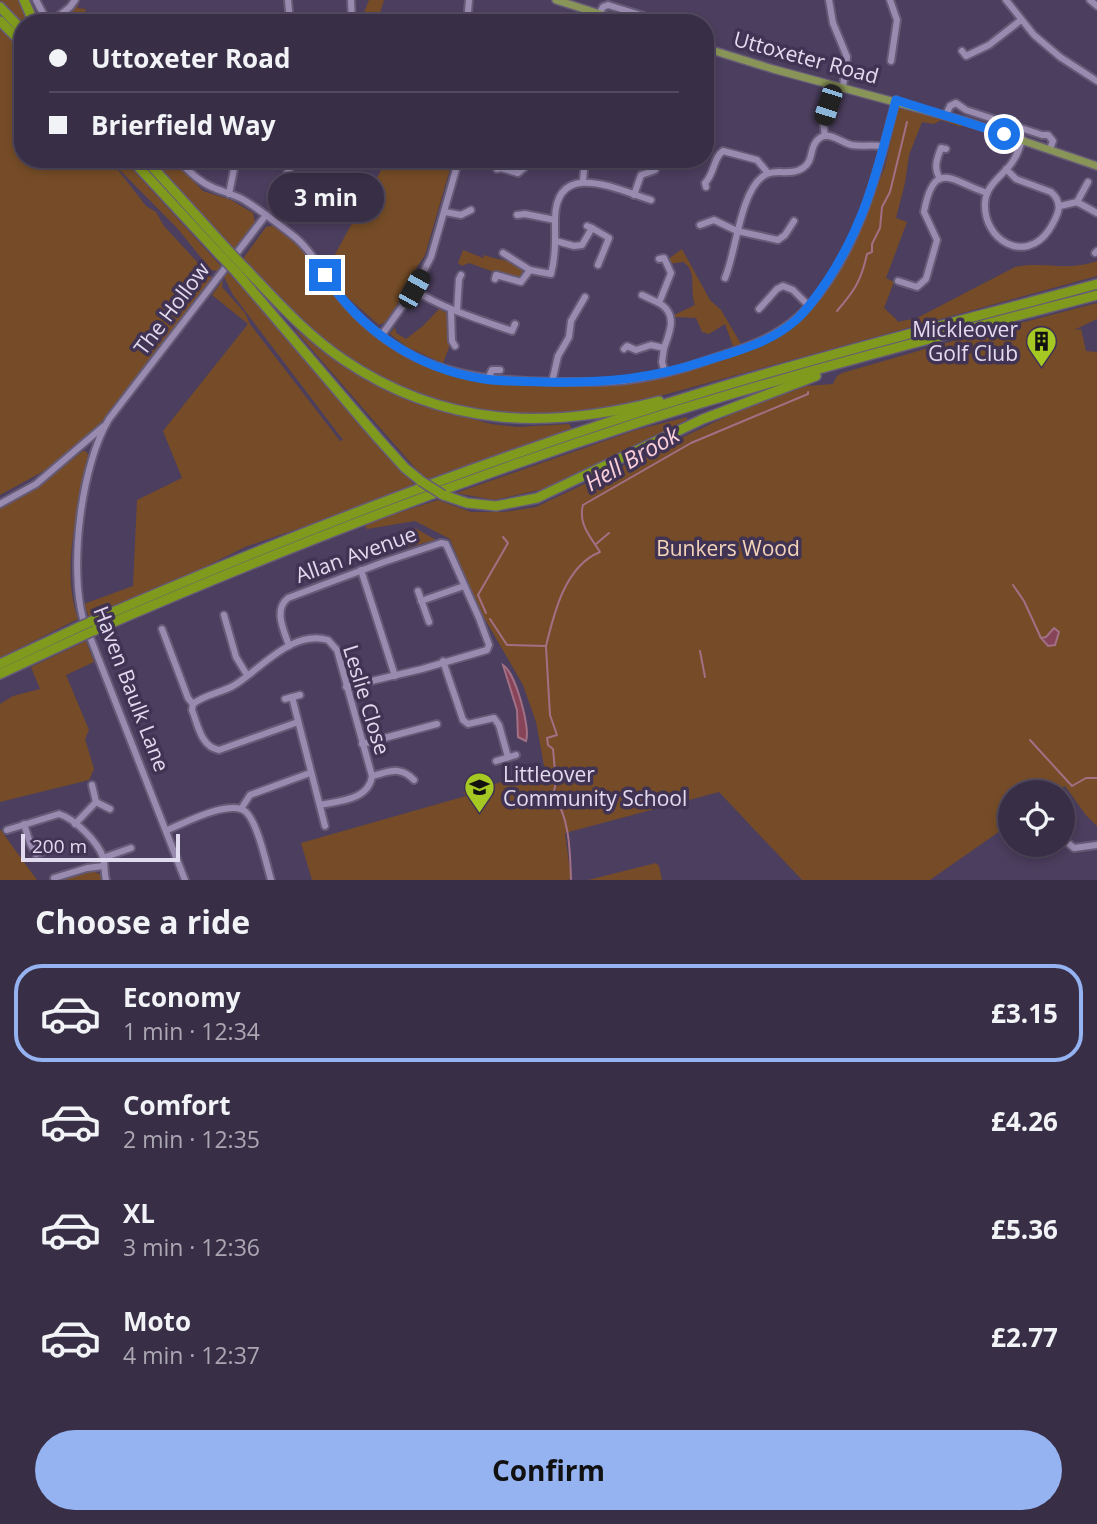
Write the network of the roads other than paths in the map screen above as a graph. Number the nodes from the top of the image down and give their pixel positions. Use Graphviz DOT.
graph roads {
  1 [pos="75,0"];
  2 [pos="556,0"];
  3 [pos="829,0"];
  4 [pos="890,0"];
  5 [pos="1006,0"];
  6 [pos="1090,0"];
  7 [pos="1097,6"];
  8 [pos="0,7"];
  9 [pos="62,14"];
  10 [pos="599,14"];
  11 [pos="637,14"];
  12 [pos="1021,20"];
  13 [pos="0,21"];
  14 [pos="14,22"];
  15 [pos="14,35"];
  16 [pos="714,51"];
  17 [pos="891,61"];
  18 [pos="961,63"];
  19 [pos="1097,81"];
  20 [pos="843,86"];
  21 [pos="833,99"];
  22 [pos="896,100"];
  23 [pos="946,115"];
  24 [pos="825,136"];
  25 [pos="1022,139"];
  26 [pos="884,147"];
  27 [pos="946,149"];
  28 [pos="1050,149"];
  29 [pos="1097,166"];
  30 [pos="140,168"];
  31 [pos="153,168"];
  32 [pos="187,168"];
  33 [pos="234,168"];
  34 [pos="290,168"];
  35 [pos="456,168"];
  36 [pos="504,168"];
  37 [pos="524,168"];
  38 [pos="584,168"];
  39 [pos="656,168"];
  40 [pos="1006,169"];
  41 [pos="768,173"];
  42 [pos="940,179"];
  43 [pos="583,181"];
  44 [pos="1088,182"];
  45 [pos="706,187"];
  46 [pos="987,193"];
  47 [pos="229,194"];
  48 [pos="634,195"];
  49 [pos="646,200"];
  50 [pos="1077,202"];
  51 [pos="273,204"];
  52 [pos="1060,206"];
  53 [pos="471,210"];
  54 [pos="445,212"];
  55 [pos="1097,214"];
  56 [pos="266,215"];
  57 [pos="517,215"];
  58 [pos="555,220"];
  59 [pos="794,221"];
  60 [pos="700,225"];
  61 [pos="737,231"];
  62 [pos="556,241"];
  63 [pos="223,252"];
  64 [pos="503,253"];
  65 [pos="659,259"];
  66 [pos="598,265"];
  67 [pos="240,270"];
  68 [pos="530,270"];
  69 [pos="729,274"];
  70 [pos="461,275"];
  71 [pos="495,279"];
  72 [pos="898,281"];
  73 [pos="1097,284"];
  74 [pos="414,289"];
  75 [pos="642,295"];
  76 [pos="1097,295"];
  77 [pos="585,297"];
  78 [pos="659,303"];
  79 [pos="809,306"];
  80 [pos="760,309"];
  81 [pos="454,310"];
  82 [pos="514,324"];
  83 [pos="381,336"];
  84 [pos="454,346"];
  85 [pos="664,348"];
  86 [pos="624,349"];
  87 [pos="850,362"];
  88 [pos="500,370"];
  89 [pos="664,373"];
  90 [pos="488,379"];
  91 [pos="552,382"];
  92 [pos="706,391"];
  93 [pos="106,424"];
  94 [pos="83,444"];
  95 [pos="94,454"];
  96 [pos="0,504"];
  97 [pos="360,570"];
  98 [pos="464,586"];
  99 [pos="418,591"];
  100 [pos="421,601"];
  101 [pos="223,620"];
  102 [pos="429,622"];
  103 [pos="91,626"];
  104 [pos="80,632"];
  105 [pos="165,632"];
  106 [pos="289,646"];
  107 [pos="443,661"];
  108 [pos="0,664"];
  109 [pos="0,674"];
  110 [pos="247,675"];
  111 [pos="395,676"];
  112 [pos="346,687"];
  113 [pos="300,695"];
  114 [pos="193,704"];
  115 [pos="298,722"];
  116 [pos="437,724"];
  117 [pos="362,744"];
  118 [pos="516,755"];
  119 [pos="508,757"];
  120 [pos="496,761"];
  121 [pos="310,774"];
  122 [pos="372,776"];
  123 [pos="414,780"];
  124 [pos="92,785"];
  125 [pos="96,803"];
  126 [pos="320,805"];
  127 [pos="110,809"];
  128 [pos="241,809"];
  129 [pos="24,824"];
  130 [pos="75,824"];
  131 [pos="325,826"];
  132 [pos="7,830"];
  133 [pos="167,830"];
  134 [pos="1097,845"];
  135 [pos="131,848"];
  136 [pos="1075,848"];
  137 [pos="42,852"];
  138 [pos="104,862"];
  139 [pos="54,878"];
  140 [pos="106,880"];
  141 [pos="185,880"];
  142 [pos="271,880"];
  1 -- 9 [label="street"];
  2 -- 10 [label="main road"];
  3 -- 20 [label="street"];
  4 -- 17 [label="street"];
  5 -- 12 [label="street"];
  6 -- 7 [label="street"];
  8 -- 14 [label="highway"];
  10 -- 11 [label="street"];
  12 -- 18 [label="street"];
  12 -- 19 [label="street"];
  13 -- 15 [label="highway"];
  16 -- 20 [label="main road, Uttoxeter Road"];
  20 -- 22 [label="main road, Uttoxeter Road"];
  21 -- 24 [label="street"];
  22 -- 23 [label="main road, Uttoxeter Road"];
  22 -- 26 [label="street"];
  23 -- 25 [label="main road, Uttoxeter Road"];
  23 -- 28 [label="street"];
  24 -- 26 [label="street"];
  24 -- 41 [label="street"];
  25 -- 28 [label="main road, Uttoxeter Road"];
  25 -- 40 [label="street"];
  26 -- 79 [label="street"];
  27 -- 42 [label="street"];
  28 -- 29 [label="main road, Uttoxeter Road"];
  30 -- 63 [label="highway"];
  31 -- 63 [label="highway"];
  32 -- 47 [label="street"];
  33 -- 47 [label="street"];
  34 -- 51 [label="street"];
  35 -- 54 [label="street"];
  36 -- 37 [label="street"];
  38 -- 43 [label="street"];
  39 -- 48 [label="street"];
  40 -- 46 [label="street"];
  40 -- 52 [label="street"];
  41 -- 45 [label="street"];
  41 -- 61 [label="street"];
  42 -- 46 [label="street"];
  42 -- 72 [label="street"];
  43 -- 48 [label="street"];
  43 -- 58 [label="street"];
  44 -- 50 [label="street"];
  46 -- 52 [label="street"];
  47 -- 56 [label="street"];
  48 -- 49 [label="street"];
  50 -- 52 [label="street"];
  50 -- 55 [label="street"];
  53 -- 54 [label="street"];
  54 -- 74 [label="street"];
  56 -- 83 [label="street"];
  56 -- 93 [label="street, The Hollow"];
  57 -- 58 [label="street"];
  58 -- 62 [label="street"];
  59 -- 61 [label="street"];
  60 -- 61 [label="street"];
  61 -- 69 [label="street"];
  62 -- 66 [label="street"];
  62 -- 68 [label="street"];
  63 -- 67 [label="highway, bridge"];
  64 -- 68 [label="street"];
  65 -- 78 [label="street"];
  67 -- 87 [label="highway, bridge"];
  67 -- 92 [label="highway"];
  68 -- 71 [label="street"];
  70 -- 81 [label="street"];
  73 -- 92 [label="highway"];
  74 -- 81 [label="street"];
  74 -- 83 [label="street"];
  75 -- 78 [label="street"];
  76 -- 87 [label="highway"];
  77 -- 91 [label="street"];
  78 -- 85 [label="street"];
  79 -- 80 [label="street"];
  79 -- 89 [label="street"];
  81 -- 82 [label="street"];
  81 -- 84 [label="street"];
  83 -- 90 [label="street"];
  85 -- 86 [label="street"];
  85 -- 89 [label="street"];
  87 -- 103 [label="highway"];
  88 -- 90 [label="street"];
  89 -- 91 [label="street"];
  90 -- 91 [label="street"];
  92 -- 103 [label="highway"];
  93 -- 94 [label="street"];
  93 -- 95 [label="street, Haven Baulk Lane"];
  94 -- 95 [label="street"];
  94 -- 96 [label="street"];
  95 -- 133 [label="street, Haven Baulk Lane"];
  97 -- 98 [label="street, Allan Avenue"];
  97 -- 106 [label="street, Allan Avenue"];
  97 -- 111 [label="street"];
  98 -- 100 [label="street"];
  98 -- 107 [label="street"];
  99 -- 100 [label="street"];
  100 -- 102 [label="street"];
  101 -- 110 [label="street"];
  103 -- 104 [label="highway, bridge"];
  104 -- 108 [label="highway"];
  104 -- 109 [label="highway"];
  105 -- 114 [label="street"];
  106 -- 110 [label="street, Leslie Close"];
  106 -- 112 [label="street, Leslie Close"];
  107 -- 111 [label="street"];
  107 -- 119 [label="street"];
  110 -- 114 [label="street, Leslie Close"];
  111 -- 112 [label="street"];
  112 -- 117 [label="street, Leslie Close"];
  113 -- 115 [label="street"];
  114 -- 115 [label="street"];
  115 -- 121 [label="street"];
  116 -- 117 [label="street"];
  117 -- 122 [label="street, Leslie Close"];
  118 -- 119 [label="street"];
  119 -- 120 [label="street"];
  121 -- 126 [label="street"];
  121 -- 128 [label="street"];
  122 -- 123 [label="street"];
  122 -- 126 [label="street, Leslie Close"];
  124 -- 125 [label="street"];
  125 -- 127 [label="street"];
  125 -- 130 [label="street"];
  126 -- 131 [label="street"];
  128 -- 133 [label="street"];
  128 -- 142 [label="street"];
  129 -- 130 [label="street"];
  129 -- 132 [label="street"];
  129 -- 137 [label="street"];
  130 -- 138 [label="street"];
  133 -- 141 [label="street, Haven Baulk Lane"];
  134 -- 136 [label="street"];
  135 -- 138 [label="street"];
  138 -- 139 [label="street"];
  138 -- 140 [label="street"];
}
